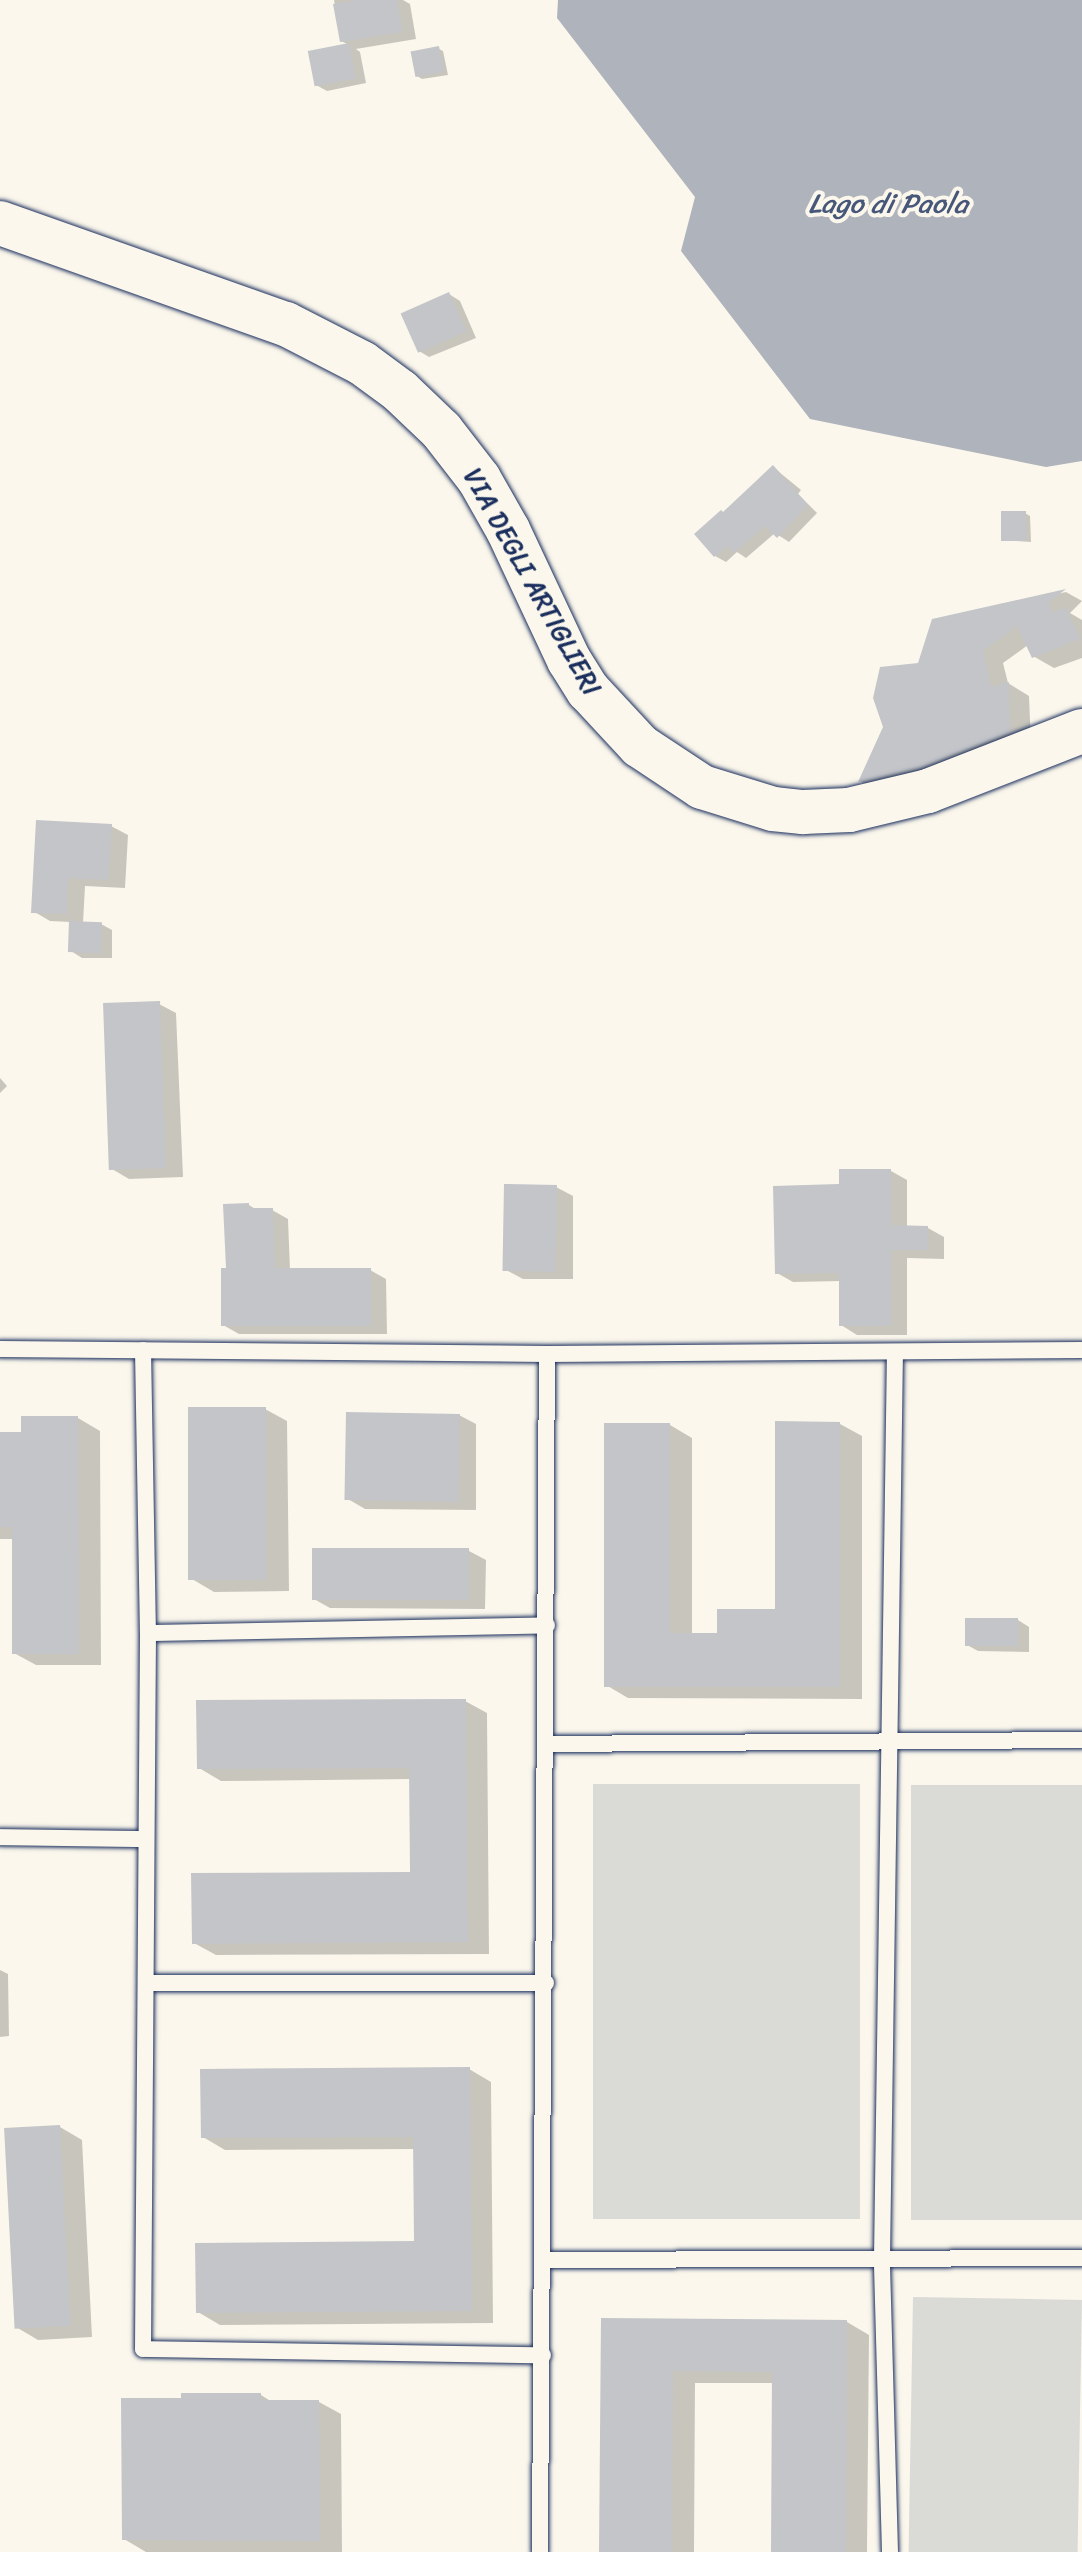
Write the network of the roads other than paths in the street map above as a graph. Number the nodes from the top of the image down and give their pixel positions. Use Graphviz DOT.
graph roads {
  1 [pos="0,223"];
  2 [pos="1082,731"];
  3 [pos="0,1349"];
  4 [pos="143,1350"];
  5 [pos="1082,1350"];
  6 [pos="895,1352"];
  7 [pos="547,1354"];
  8 [pos="547,1625"];
  9 [pos="148,1633"];
  10 [pos="1082,1740"];
  11 [pos="888,1741"];
  12 [pos="547,1744"];
  13 [pos="0,1837"];
  14 [pos="145,1839"];
  15 [pos="146,1983"];
  16 [pos="546,1983"];
  17 [pos="882,2258"];
  18 [pos="1082,2258"];
  19 [pos="542,2260"];
  20 [pos="543,2355"];
  21 [pos="540,2552"];
  22 [pos="890,2552"];
  1 -- 2 [label="street, VIA DEGLI ARTIGLIERI"];
  3 -- 4 [label="lane"];
  4 -- 7 [label="lane"];
  4 -- 9 [label="lane"];
  5 -- 6 [label="lane"];
  6 -- 7 [label="lane"];
  6 -- 11 [label="lane"];
  7 -- 8 [label="lane"];
  8 -- 9 [label="lane"];
  8 -- 12 [label="lane"];
  9 -- 14 [label="lane"];
  10 -- 11 [label="lane"];
  11 -- 12 [label="lane"];
  11 -- 17 [label="lane"];
  12 -- 16 [label="lane"];
  13 -- 14 [label="lane"];
  14 -- 15 [label="lane"];
  15 -- 16 [label="lane"];
  15 -- 20 [label="lane"];
  16 -- 19 [label="lane"];
  17 -- 18 [label="lane"];
  17 -- 19 [label="lane"];
  17 -- 22 [label="lane"];
  19 -- 20 [label="lane"];
  20 -- 21 [label="lane"];
}
